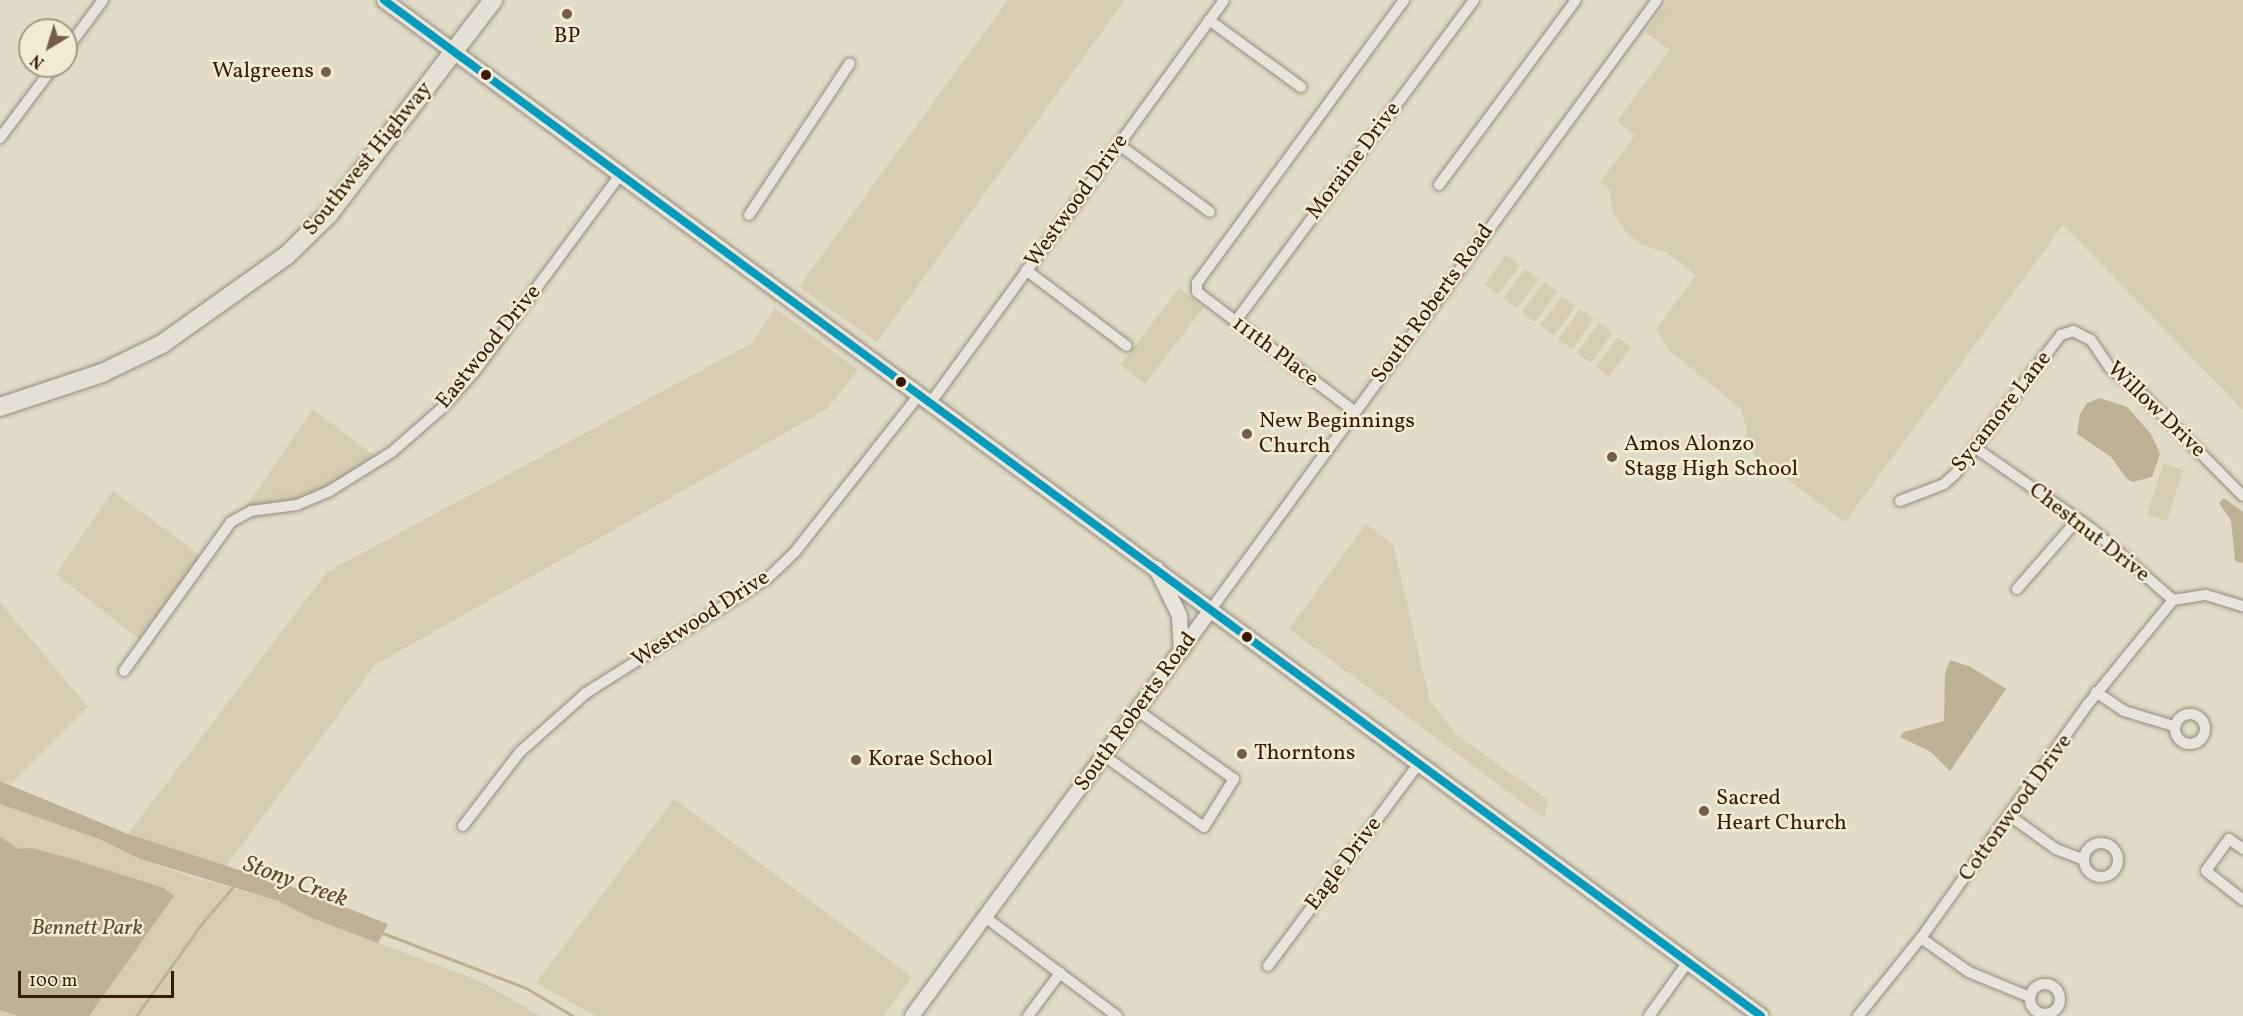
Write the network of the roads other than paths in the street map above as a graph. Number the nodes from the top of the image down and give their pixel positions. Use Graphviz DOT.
graph roads {
  1 [pos="103,0"];
  2 [pos="384,0"];
  3 [pos="493,0"];
  4 [pos="1224,0"];
  5 [pos="1404,0"];
  6 [pos="1474,0"];
  7 [pos="1576,0"];
  8 [pos="1657,0"];
  9 [pos="1209,20"];
  10 [pos="78,34"];
  11 [pos="454,51"];
  12 [pos="850,63"];
  13 [pos="45,78"];
  14 [pos="1301,87"];
  15 [pos="0,138"];
  16 [pos="1118,144"];
  17 [pos="621,174"];
  18 [pos="1439,185"];
  19 [pos="1210,212"];
  20 [pos="749,215"];
  21 [pos="1026,270"];
  22 [pos="1235,322"];
  23 [pos="2067,331"];
  24 [pos="1127,346"];
  25 [pos="926,398"];
  26 [pos="0,407"];
  27 [pos="1354,411"];
  28 [pos="1974,447"];
  29 [pos="2243,496"];
  30 [pos="1900,501"];
  31 [pos="2078,519"];
  32 [pos="1155,566"];
  33 [pos="2017,589"];
  34 [pos="2174,600"];
  35 [pos="2243,606"];
  36 [pos="1212,608"];
  37 [pos="1181,650"];
  38 [pos="124,671"];
  39 [pos="2096,692"];
  40 [pos="1137,710"];
  41 [pos="2174,726"];
  42 [pos="1103,755"];
  43 [pos="1420,762"];
  44 [pos="2010,816"];
  45 [pos="463,826"];
  46 [pos="2243,849"];
  47 [pos="2084,861"];
  48 [pos="2243,900"];
  49 [pos="985,917"];
  50 [pos="1921,938"];
  51 [pos="1688,962"];
  52 [pos="1268,966"];
  53 [pos="1060,974"];
  54 [pos="2030,997"];
  55 [pos="912,1016"];
  56 [pos="1028,1016"];
  57 [pos="1117,1016"];
  58 [pos="1649,1016"];
  59 [pos="1761,1016"];
  60 [pos="1858,1016"];
  1 -- 10 [label="street"];
  2 -- 11 [label="main road"];
  3 -- 11 [label="main road, Southwest Highway"];
  4 -- 9 [label="street, Westwood Drive"];
  5 -- 22 [label="street, 111th Place"];
  6 -- 22 [label="street, Moraine Drive"];
  7 -- 18 [label="street"];
  8 -- 27 [label="street, South Roberts Road"];
  9 -- 14 [label="street"];
  9 -- 16 [label="street, Westwood Drive"];
  11 -- 17 [label="main road"];
  11 -- 26 [label="main road, Southwest Highway"];
  12 -- 20 [label="street"];
  13 -- 15 [label="street"];
  16 -- 19 [label="street"];
  16 -- 21 [label="street, Westwood Drive"];
  17 -- 25 [label="main road"];
  17 -- 38 [label="street, Eastwood Drive"];
  21 -- 24 [label="street"];
  21 -- 25 [label="street, Westwood Drive"];
  22 -- 27 [label="street, 111th Place"];
  23 -- 28 [label="street, Sycamore Lane"];
  23 -- 29 [label="street, Willow Drive"];
  25 -- 32 [label="main road"];
  25 -- 45 [label="street, Westwood Drive"];
  27 -- 36 [label="street, South Roberts Road"];
  28 -- 30 [label="street, Sycamore Lane"];
  28 -- 31 [label="street, Chestnut Drive"];
  31 -- 33 [label="street"];
  31 -- 34 [label="street, Chestnut Drive"];
  32 -- 36 [label="main road"];
  32 -- 37 [label="main road"];
  34 -- 35 [label="street"];
  34 -- 39 [label="street, Cottonwood Drive"];
  36 -- 37 [label="street, South Roberts Road"];
  36 -- 43 [label="main road"];
  37 -- 40 [label="street, South Roberts Road"];
  39 -- 41 [label="street"];
  39 -- 44 [label="street, Cottonwood Drive"];
  40 -- 42 [label="street, South Roberts Road"];
  40 -- 42 [label="street"];
  42 -- 49 [label="street, South Roberts Road"];
  43 -- 51 [label="main road"];
  43 -- 52 [label="street, Eagle Drive"];
  44 -- 47 [label="street"];
  44 -- 50 [label="street, Cottonwood Drive"];
  46 -- 48 [label="street"];
  49 -- 53 [label="street"];
  49 -- 55 [label="street, South Roberts Road"];
  50 -- 54 [label="street"];
  50 -- 60 [label="street, Cottonwood Drive"];
  51 -- 58 [label="street"];
  51 -- 59 [label="main road"];
  53 -- 56 [label="street"];
  53 -- 57 [label="street"];
}
